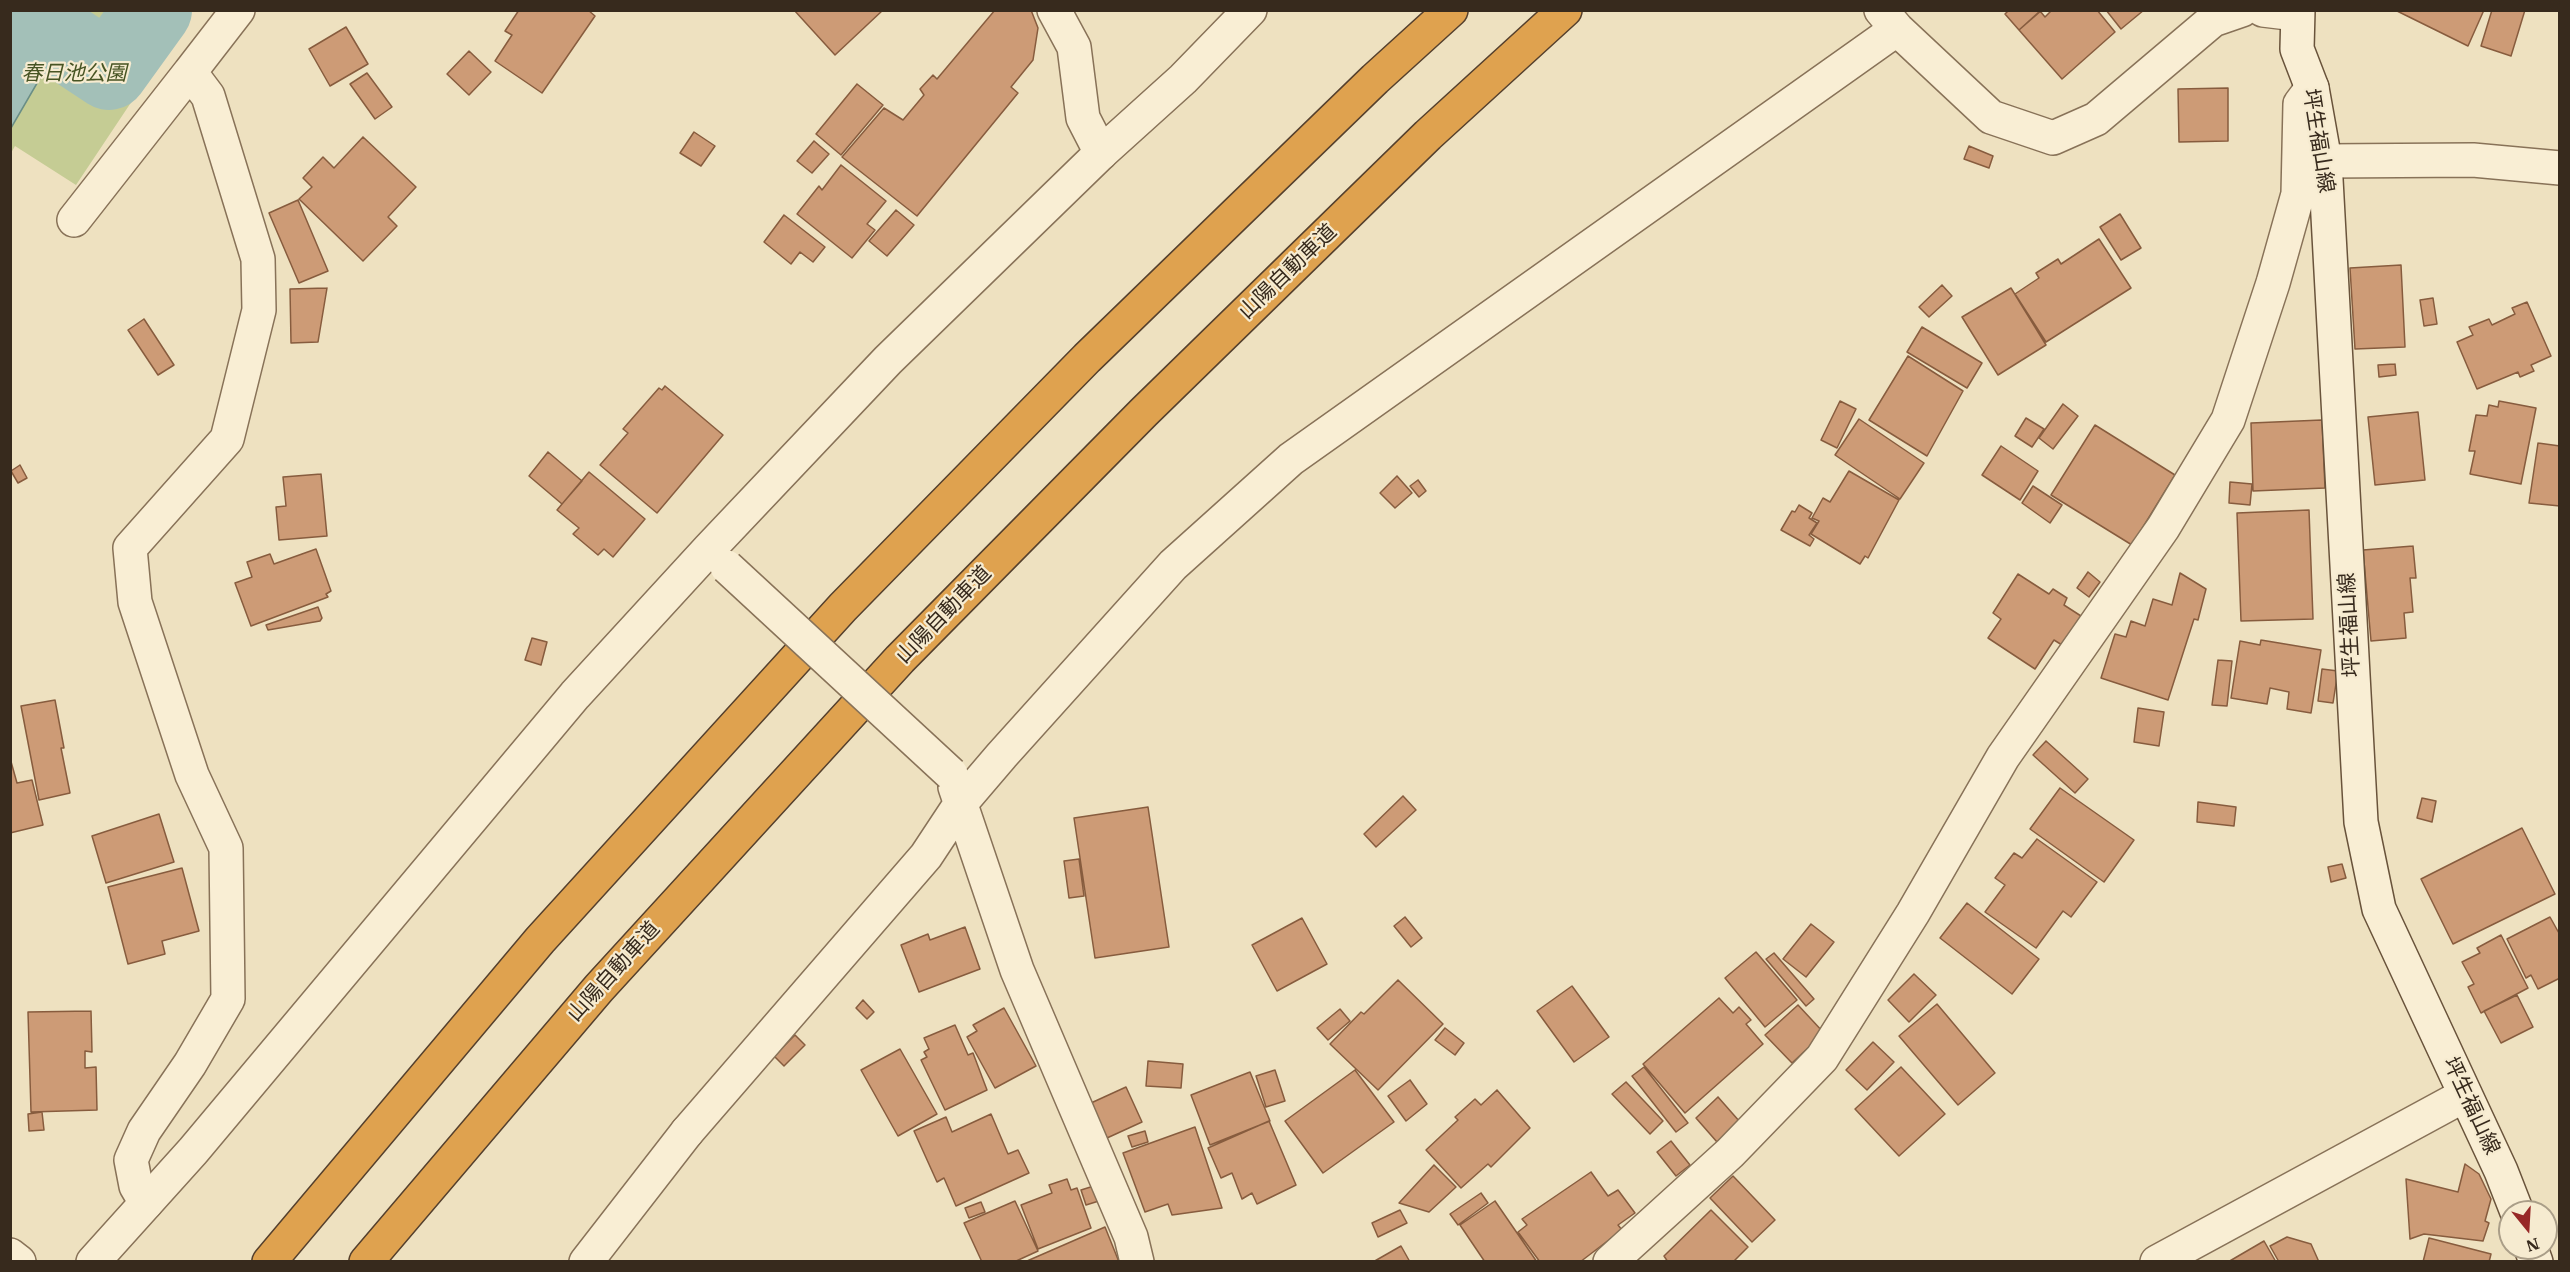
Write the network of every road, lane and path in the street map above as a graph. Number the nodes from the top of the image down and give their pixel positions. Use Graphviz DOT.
graph roads {
  1 [pos="238,10"];
  2 [pos="1054,10"];
  3 [pos="1250,10"];
  4 [pos="1451,10"];
  5 [pos="1565,10"];
  6 [pos="2242,10"];
  7 [pos="2263,10"];
  8 [pos="2297,12"];
  9 [pos="1889,20"];
  10 [pos="190,72"];
  11 [pos="2312,88"];
  12 [pos="1101,153"];
  13 [pos="2325,160"];
  14 [pos="2559,168"];
  15 [pos="74,220"];
  16 [pos="718,558"];
  17 [pos="956,789"];
  18 [pos="2465,1095"];
  19 [pos="2512,1200"];
  20 [pos="146,1203"];
  21 [pos="10,1255"];
  22 [pos="19,1262"];
  23 [pos="93,1262"];
  24 [pos="269,1262"];
  25 [pos="366,1262"];
  26 [pos="586,1262"];
  27 [pos="1137,1262"];
  28 [pos="1610,1262"];
  29 [pos="2157,1262"];
  1 -- 10 [label="street"];
  2 -- 12 [label="street"];
  3 -- 12 [label="street"];
  4 -- 24 [label="highway"];
  5 -- 25 [label="highway, 山陽自動車道"];
  6 -- 9 [label="street"];
  7 -- 8 [label="street"];
  8 -- 11 [label="street, 坪生福山線"];
  9 -- 17 [label="street"];
  10 -- 15 [label="street"];
  10 -- 20 [label="street"];
  11 -- 13 [label="street, 坪生福山線"];
  11 -- 28 [label="street"];
  12 -- 16 [label="street"];
  13 -- 14 [label="street"];
  13 -- 18 [label="street, 坪生福山線"];
  16 -- 17 [label="street, bridge"];
  16 -- 20 [label="street"];
  17 -- 26 [label="street"];
  17 -- 27 [label="street"];
  18 -- 19 [label="street, 坪生福山線"];
  18 -- 29 [label="street"];
  20 -- 23 [label="street"];
  21 -- 22 [label="street"];
}
